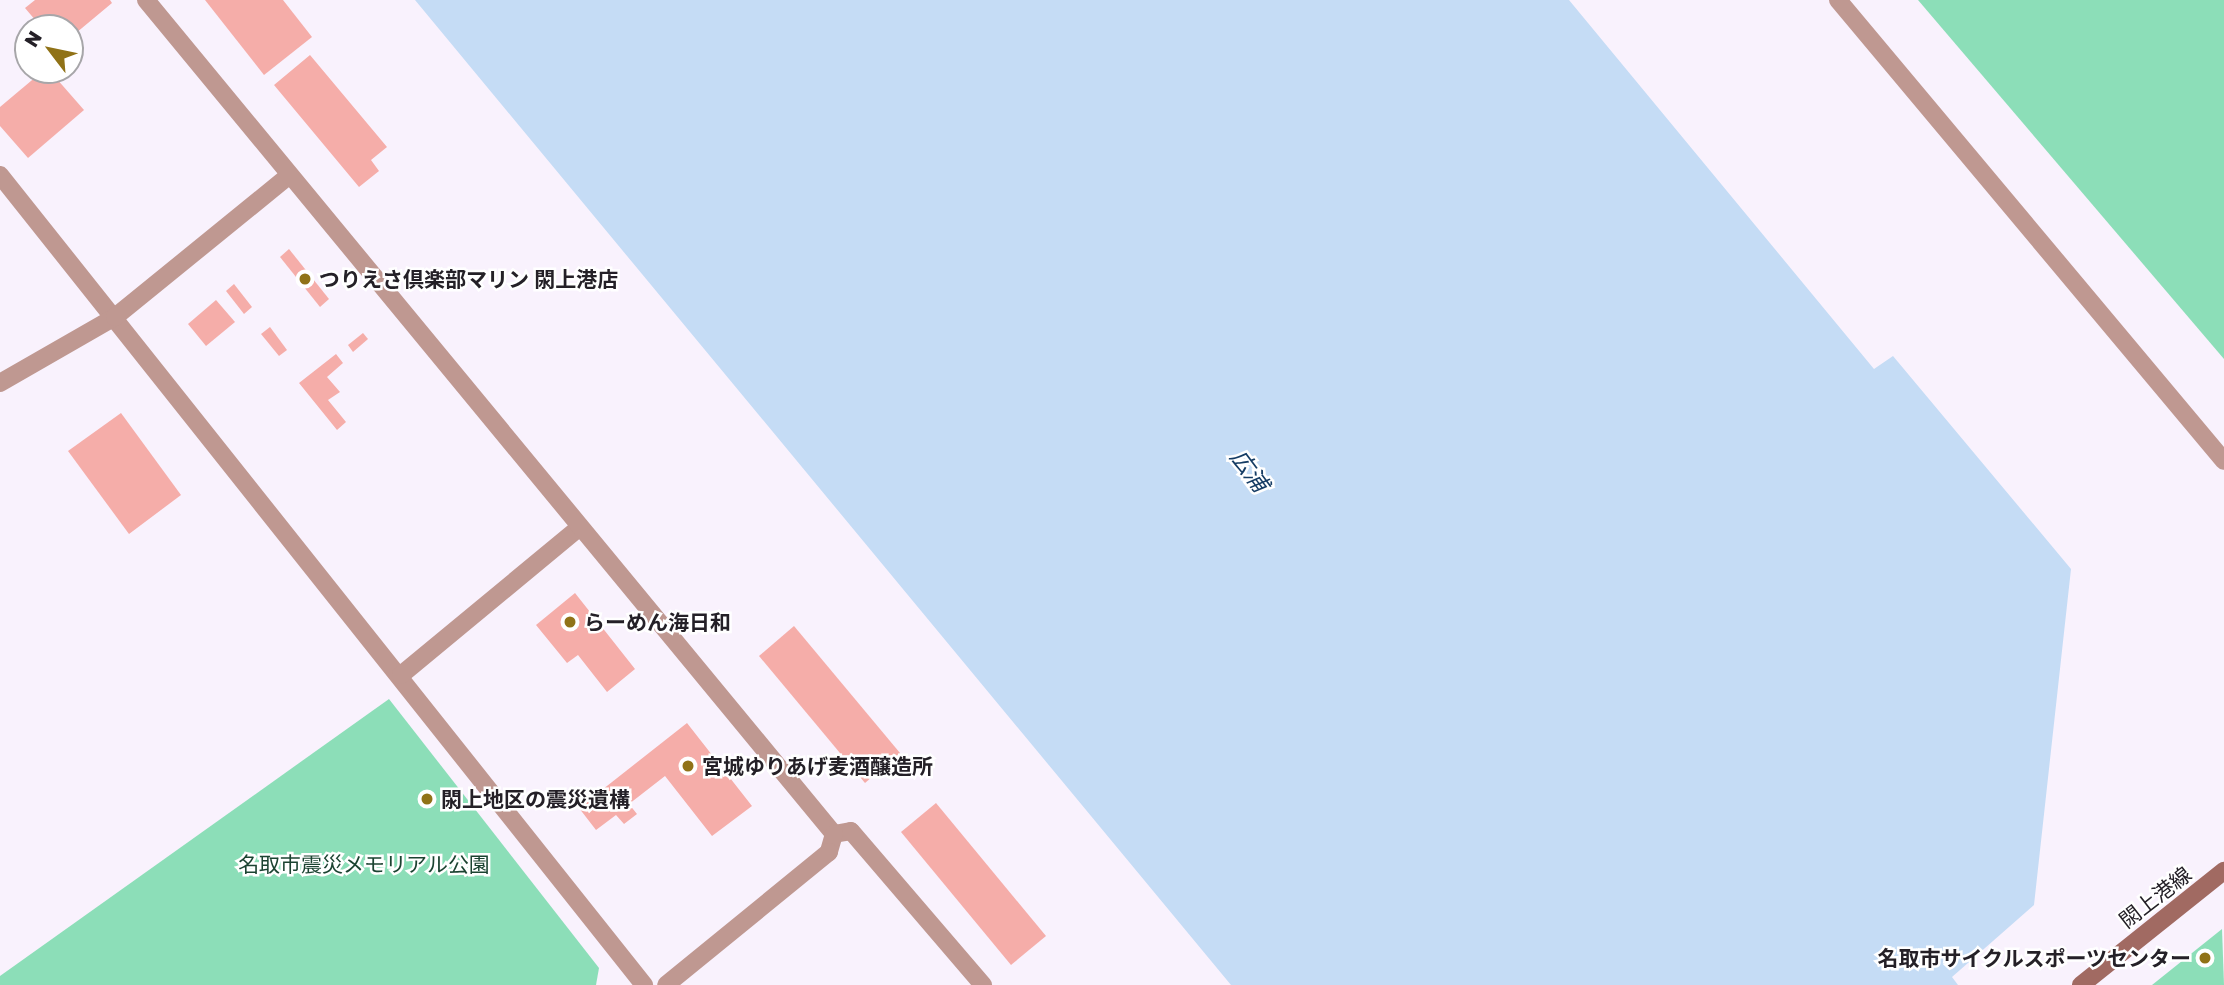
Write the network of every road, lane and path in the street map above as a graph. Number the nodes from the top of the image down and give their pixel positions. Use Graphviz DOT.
graph roads {
  1 [pos="146,0"];
  2 [pos="1838,0"];
  3 [pos="0,175"];
  4 [pos="290,175"];
  5 [pos="115,317"];
  6 [pos="0,383"];
  7 [pos="2224,461"];
  8 [pos="580,527"];
  9 [pos="401,674"];
  10 [pos="834,834"];
  11 [pos="2224,871"];
  12 [pos="644,985"];
  13 [pos="666,985"];
  14 [pos="983,985"];
  15 [pos="2081,985"];
  1 -- 4 [label="street"];
  2 -- 7 [label="street"];
  3 -- 5 [label="street"];
  4 -- 5 [label="street"];
  4 -- 8 [label="street"];
  5 -- 6 [label="street"];
  5 -- 9 [label="street"];
  8 -- 9 [label="street"];
  8 -- 10 [label="street"];
  9 -- 12 [label="street"];
  10 -- 13 [label="street"];
  10 -- 14 [label="street"];
  11 -- 15 [label="main road, 閖上港線"];
}
